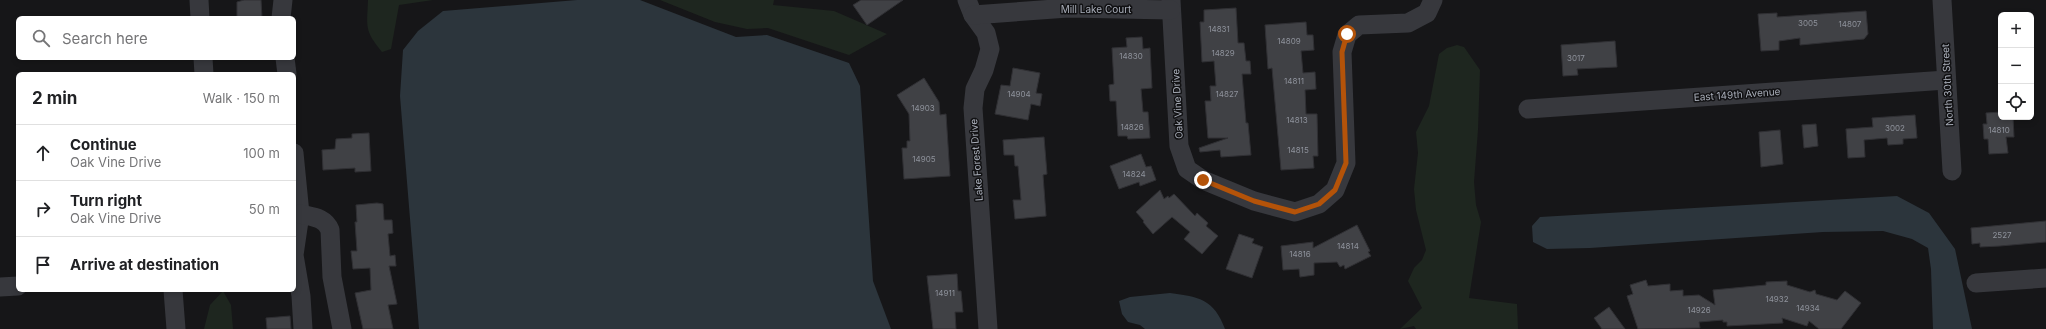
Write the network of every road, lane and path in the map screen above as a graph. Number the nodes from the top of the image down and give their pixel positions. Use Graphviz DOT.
graph roads {
  1 [pos="199,0"];
  2 [pos="283,0"];
  3 [pos="1433,0"];
  4 [pos="1942,0"];
  5 [pos="1171,5"];
  6 [pos="970,8"];
  7 [pos="200,16"];
  8 [pos="282,16"];
  9 [pos="203,60"];
  10 [pos="285,60"];
  11 [pos="204,72"];
  12 [pos="287,72"];
  13 [pos="1946,80"];
  14 [pos="1528,108"];
  15 [pos="1952,171"];
  16 [pos="296,173"];
  17 [pos="300,214"];
  18 [pos="296,241"];
  19 [pos="296,267"];
  20 [pos="2046,278"];
  21 [pos="1976,282"];
  22 [pos="16,286"];
  23 [pos="0,287"];
  24 [pos="173,292"];
  25 [pos="176,329"];
  26 [pos="303,329"];
  27 [pos="342,329"];
  28 [pos="988,329"];
  1 -- 7 [label="street"];
  2 -- 8 [label="street"];
  3 -- 5 [label="street, Oak Vine Drive"];
  4 -- 13 [label="street, North 30th Street"];
  5 -- 6 [label="street, Mill Lake Court"];
  6 -- 28 [label="street, Lake Forest Drive"];
  9 -- 11 [label="street"];
  10 -- 12 [label="street"];
  13 -- 14 [label="street, East 149th Avenue"];
  13 -- 15 [label="street, North 30th Street"];
  16 -- 17 [label="street"];
  17 -- 18 [label="street"];
  17 -- 27 [label="street"];
  19 -- 26 [label="street"];
  20 -- 21 [label="street"];
  22 -- 23 [label="street"];
  24 -- 25 [label="street"];
}
